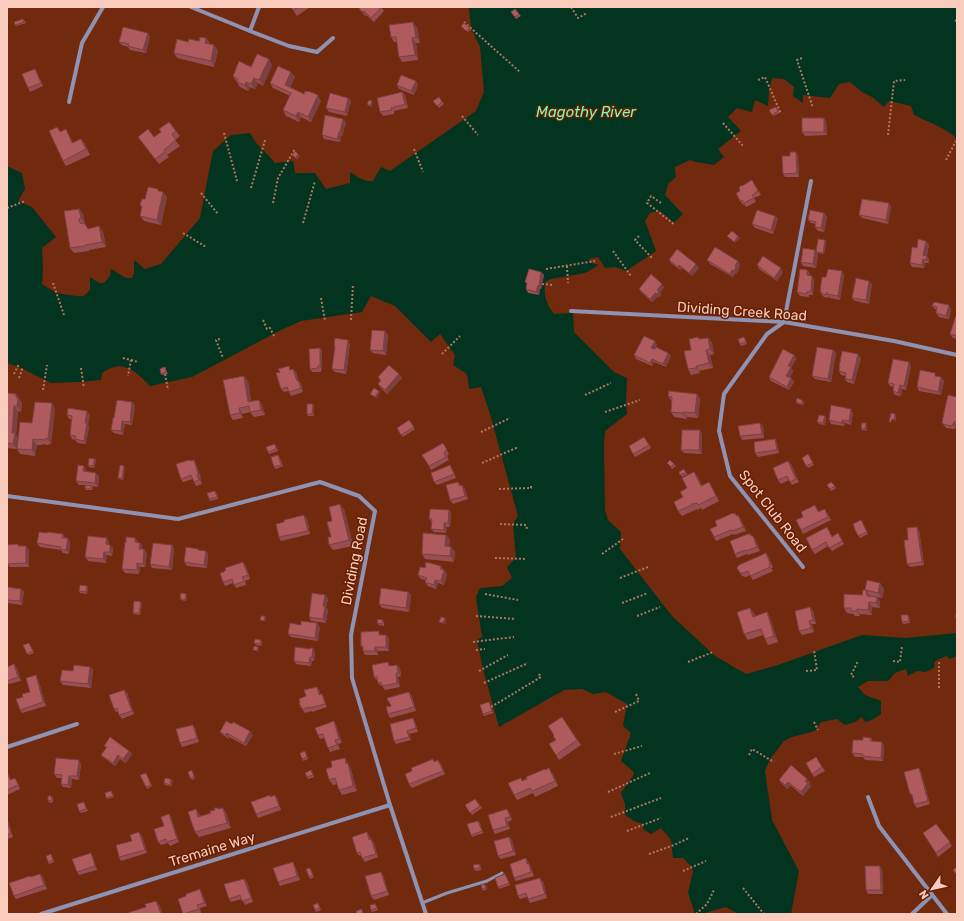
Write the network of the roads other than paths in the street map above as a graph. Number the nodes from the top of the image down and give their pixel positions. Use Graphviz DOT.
graph roads {
  1 [pos="103,7"];
  2 [pos="191,7"];
  3 [pos="259,7"];
  4 [pos="250,31"];
  5 [pos="333,38"];
  6 [pos="69,102"];
  7 [pos="811,181"];
  8 [pos="571,311"];
  9 [pos="784,322"];
  10 [pos="957,355"];
  11 [pos="7,496"];
  12 [pos="803,567"];
  13 [pos="77,724"];
  14 [pos="7,747"];
  15 [pos="868,797"];
  16 [pos="390,805"];
  17 [pos="502,873"];
  18 [pos="932,895"];
  19 [pos="422,902"];
  20 [pos="41,914"];
  21 [pos="426,914"];
  22 [pos="912,914"];
  23 [pos="947,914"];
  1 -- 6 [label="street"];
  2 -- 4 [label="street"];
  3 -- 4 [label="street"];
  4 -- 5 [label="street"];
  7 -- 9 [label="street"];
  8 -- 9 [label="street, Dividing Creek Road"];
  9 -- 10 [label="street, Dividing Creek Road"];
  9 -- 12 [label="street, Spot Club Road"];
  11 -- 16 [label="street, Dividing Road"];
  13 -- 14 [label="street"];
  15 -- 18 [label="street"];
  16 -- 19 [label="street, Dividing Road"];
  16 -- 20 [label="street, Tremaine Way"];
  17 -- 19 [label="lane"];
  18 -- 22 [label="street"];
  18 -- 23 [label="street"];
  19 -- 21 [label="street, Dividing Road"];
}
